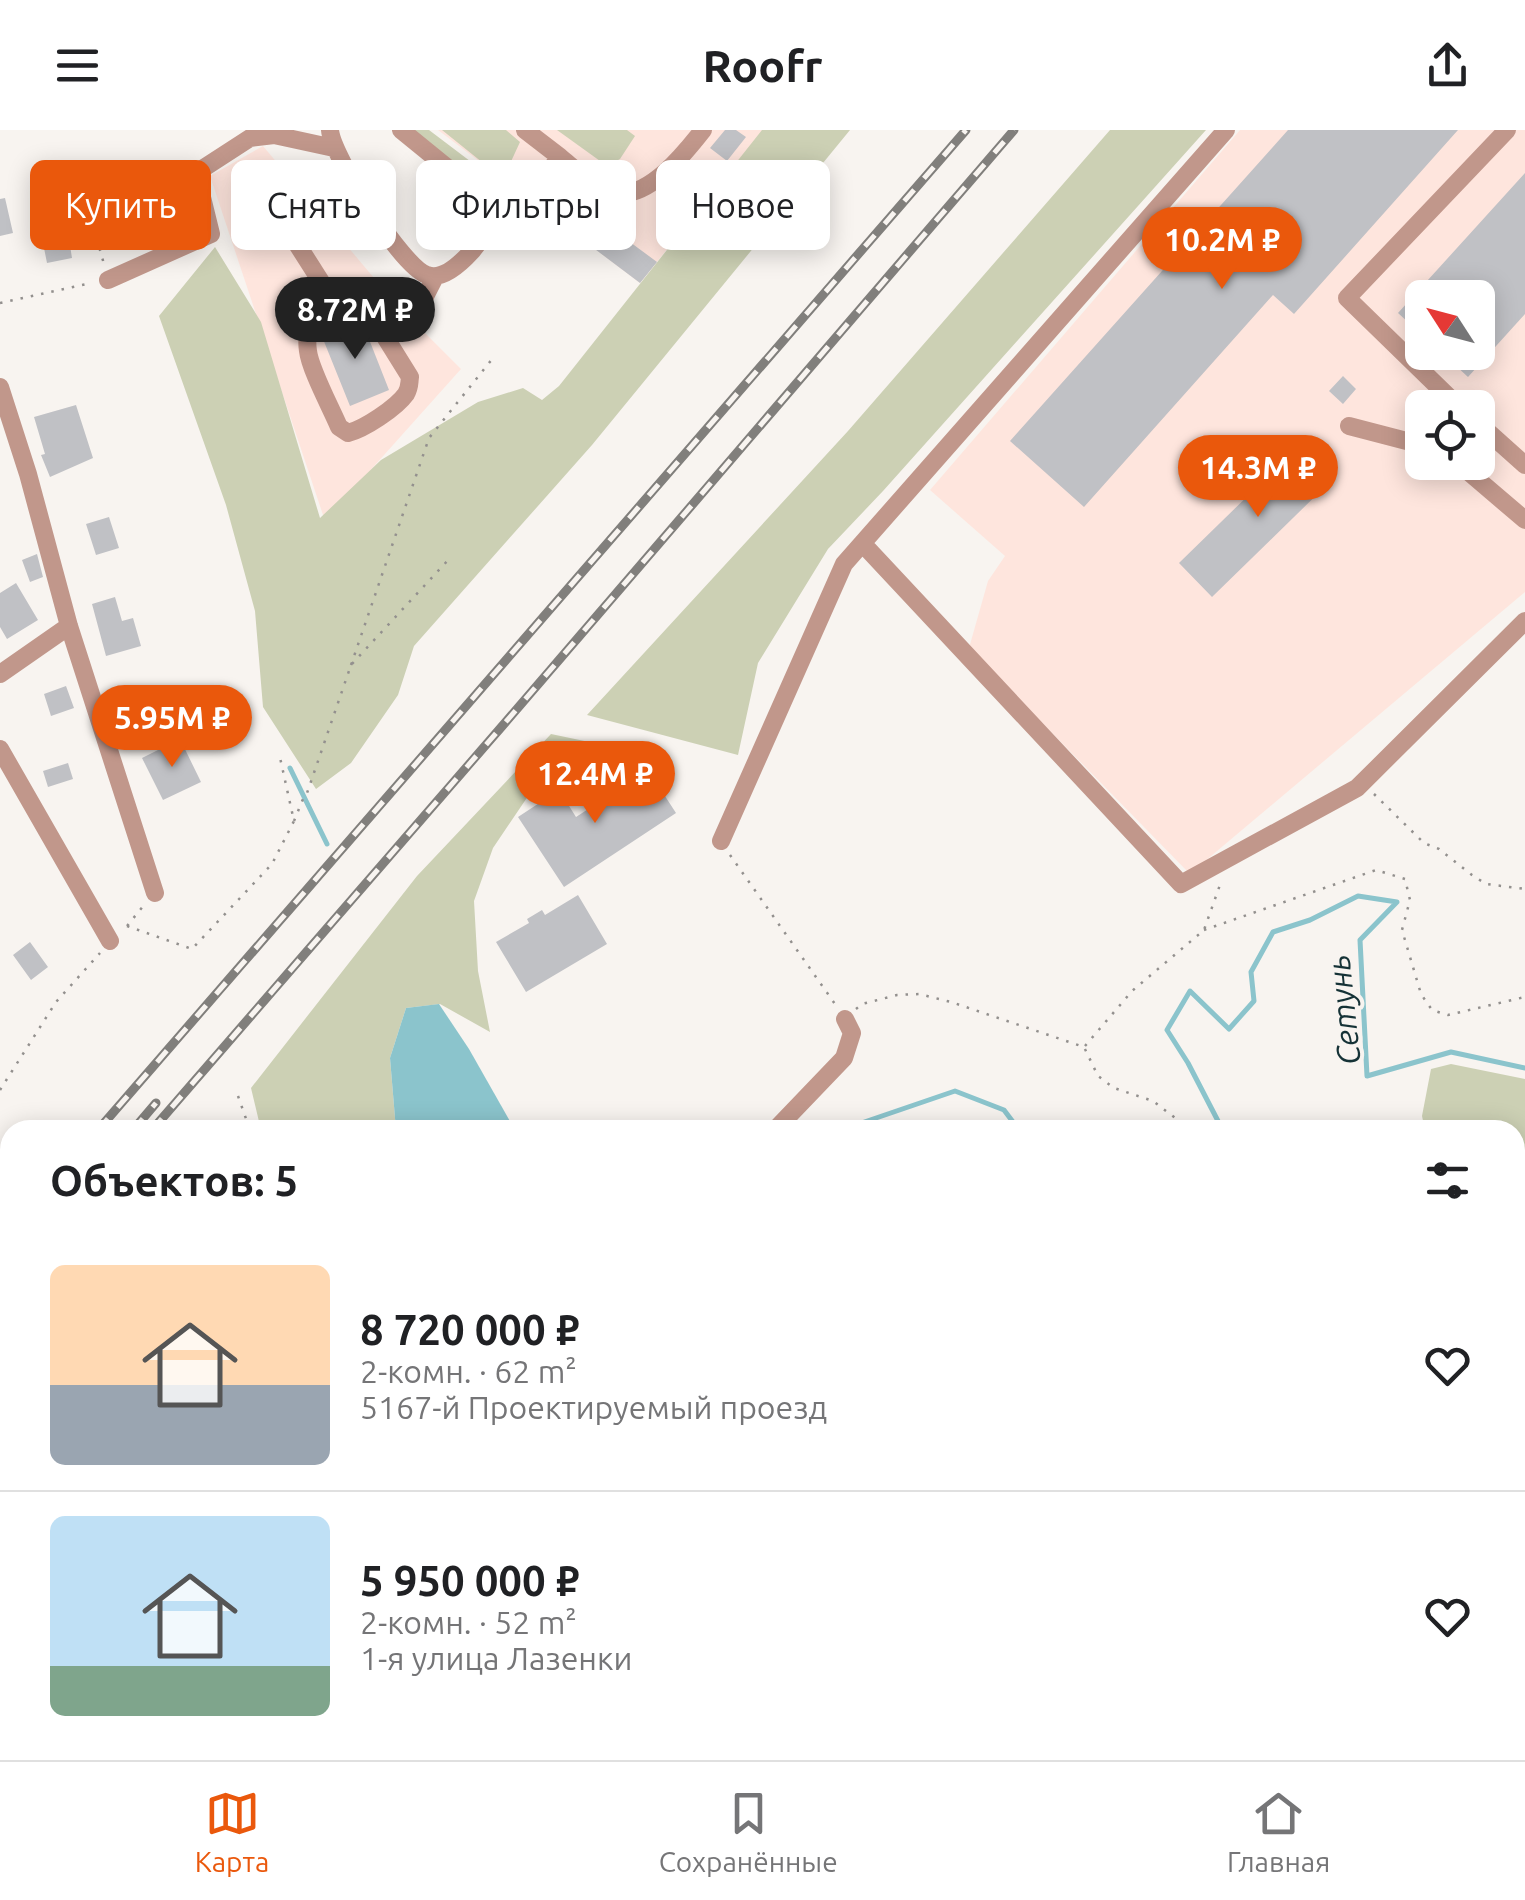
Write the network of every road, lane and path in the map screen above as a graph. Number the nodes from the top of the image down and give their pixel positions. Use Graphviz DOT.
graph roads {
  1 [pos="401,130"];
  2 [pos="525,130"];
  3 [pos="703,130"];
  4 [pos="1226,130"];
  5 [pos="1507,130"];
  6 [pos="330,135"];
  7 [pos="560,158"];
  8 [pos="438,160"];
  9 [pos="94,250"];
  10 [pos="301,250"];
  11 [pos="472,250"];
  12 [pos="435,276"];
  13 [pos="100,281"];
  14 [pos="332,299"];
  15 [pos="0,304"];
  16 [pos="386,338"];
  17 [pos="493,358"];
  18 [pos="0,387"];
  19 [pos="1442,390"];
  20 [pos="1349,426"];
  21 [pos="1495,438"];
  22 [pos="1405,441"];
  23 [pos="1525,465"];
  24 [pos="1479,480"];
  25 [pos="1525,520"];
  26 [pos="862,544"];
  27 [pos="450,558"];
  28 [pos="1525,621"];
  29 [pos="69,626"];
  30 [pos="352,665"];
  31 [pos="0,674"];
  32 [pos="0,749"];
  33 [pos="279,754"];
  34 [pos="1362,783"];
  35 [pos="294,822"];
  36 [pos="720,841"];
  37 [pos="1230,858"];
  38 [pos="1525,889"];
  39 [pos="155,893"];
  40 [pos="127,926"];
  41 [pos="1204,930"];
  42 [pos="110,941"];
  43 [pos="1525,997"];
  44 [pos="846,1019"];
  45 [pos="1084,1047"];
  46 [pos="0,1090"];
  47 [pos="238,1096"];
  48 [pos="246,1120"];
  49 [pos="785,1120"];
  50 [pos="1178,1120"];
  1 -- 8 [label="street"];
  2 -- 7 [label="street"];
  3 -- 7 [label="street"];
  4 -- 26 [label="street"];
  5 -- 19 [label="street"];
  6 -- 12 [label="street"];
  6 -- 13 [label="street"];
  9 -- 13 [label="path"];
  10 -- 14 [label="street"];
  11 -- 12 [label="street"];
  12 -- 16 [label="street"];
  13 -- 15 [label="path"];
  14 -- 16 [label="street"];
  14 -- 16 [label="street"];
  17 -- 30 [label="path"];
  18 -- 29 [label="street"];
  20 -- 22 [label="street"];
  21 -- 23 [label="street"];
  24 -- 25 [label="street"];
  26 -- 36 [label="street"];
  26 -- 37 [label="street"];
  27 -- 30 [label="path"];
  28 -- 34 [label="street"];
  29 -- 31 [label="street"];
  29 -- 39 [label="street"];
  30 -- 35 [label="path"];
  32 -- 42 [label="street"];
  33 -- 35 [label="path"];
  34 -- 37 [label="street"];
  34 -- 38 [label="path"];
  35 -- 40 [label="path"];
  36 -- 44 [label="path"];
  37 -- 41 [label="path"];
  39 -- 40 [label="path"];
  40 -- 42 [label="path"];
  41 -- 43 [label="path"];
  41 -- 45 [label="path"];
  42 -- 46 [label="path"];
  44 -- 45 [label="path"];
  44 -- 49 [label="street"];
  45 -- 50 [label="path"];
  47 -- 48 [label="path"];
}
